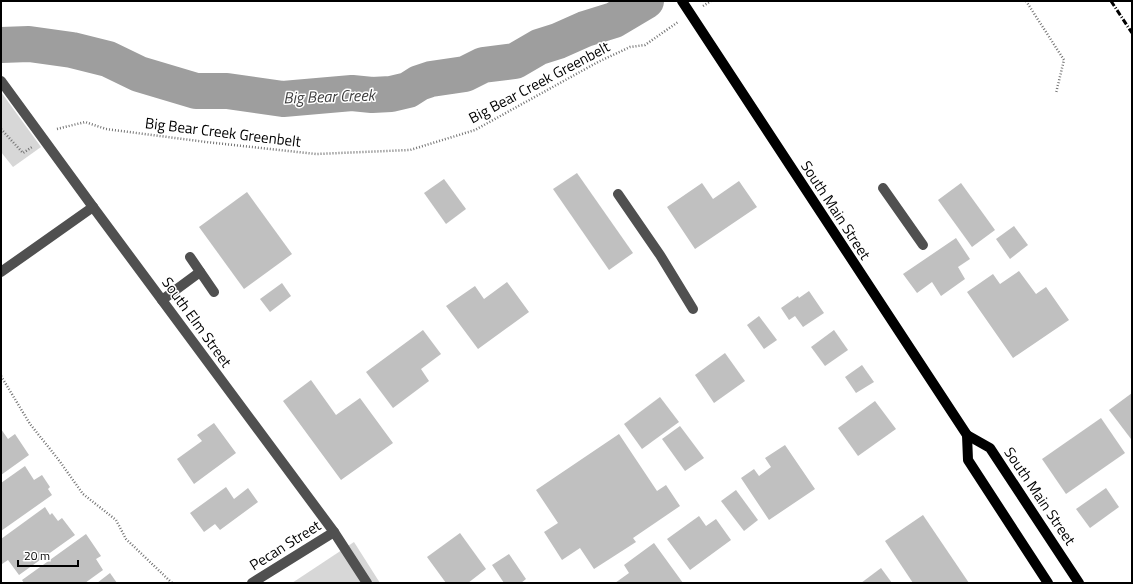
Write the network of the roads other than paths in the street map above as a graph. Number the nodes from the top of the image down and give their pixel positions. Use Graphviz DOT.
graph roads {
  1 [pos="682,1"];
  2 [pos="1,80"];
  3 [pos="883,188"];
  4 [pos="618,194"];
  5 [pos="93,207"];
  6 [pos="923,245"];
  7 [pos="190,258"];
  8 [pos="1,272"];
  9 [pos="200,272"];
  10 [pos="214,292"];
  11 [pos="162,300"];
  12 [pos="693,309"];
  13 [pos="966,435"];
  14 [pos="334,532"];
  15 [pos="252,583"];
  16 [pos="367,583"];
  17 [pos="1048,583"];
  18 [pos="1079,583"];
  1 -- 13 [label="main road, South Main Street"];
  2 -- 5 [label="street, South Elm Street"];
  3 -- 6 [label="street"];
  4 -- 12 [label="street"];
  5 -- 8 [label="street"];
  5 -- 11 [label="street, South Elm Street"];
  7 -- 9 [label="street"];
  9 -- 10 [label="street"];
  9 -- 11 [label="street"];
  11 -- 14 [label="street, South Elm Street"];
  13 -- 17 [label="main road, South Main Street"];
  13 -- 18 [label="main road, South Main Street"];
  14 -- 15 [label="street, Pecan Street"];
  14 -- 16 [label="street, South Elm Street"];
}
